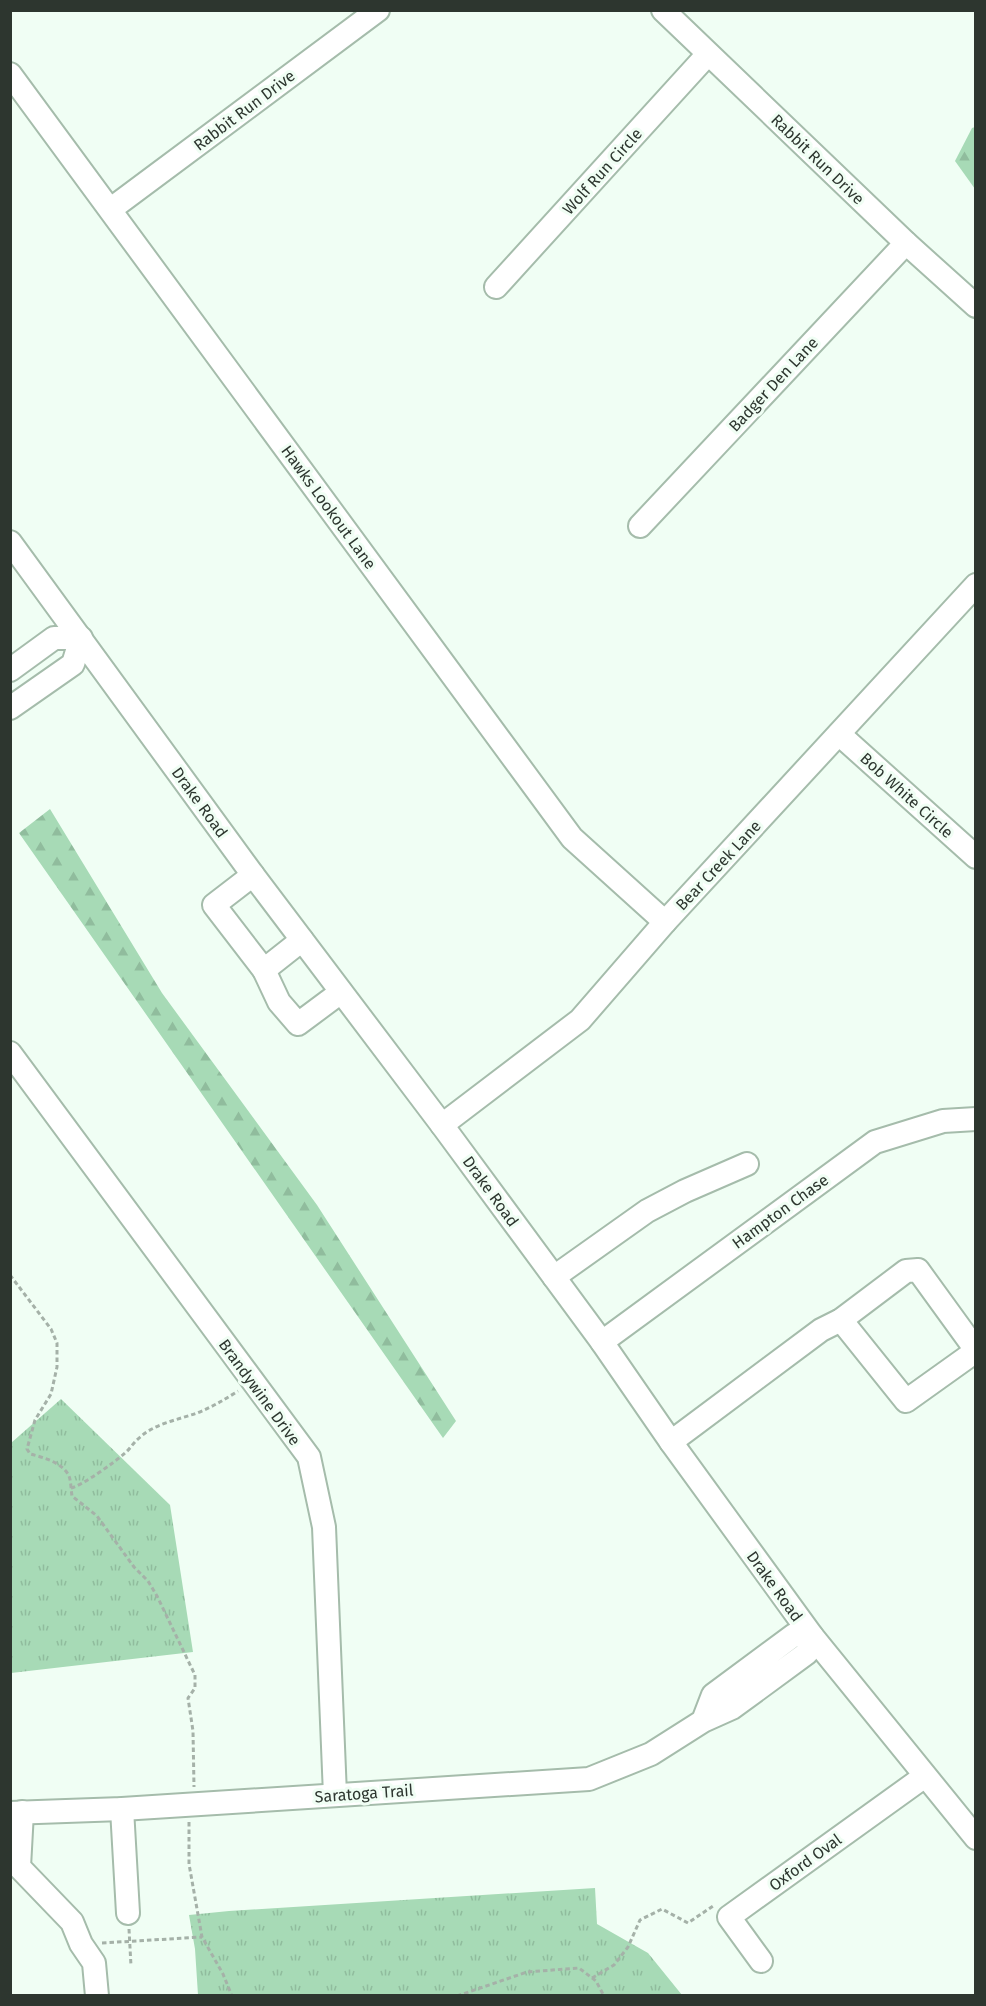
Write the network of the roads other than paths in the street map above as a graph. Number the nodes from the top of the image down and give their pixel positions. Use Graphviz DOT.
graph roads {
  1 [pos="378,10"];
  2 [pos="663,10"];
  3 [pos="708,54"];
  4 [pos="10,74"];
  5 [pos="111,209"];
  6 [pos="906,243"];
  7 [pos="496,287"];
  8 [pos="975,306"];
  9 [pos="640,526"];
  10 [pos="10,542"];
  11 [pos="975,585"];
  12 [pos="81,638"];
  13 [pos="10,670"];
  14 [pos="10,708"];
  15 [pos="838,734"];
  16 [pos="975,857"];
  17 [pos="253,875"];
  18 [pos="665,922"];
  19 [pos="303,940"];
  20 [pos="264,970"];
  21 [pos="341,992"];
  22 [pos="10,1053"];
  23 [pos="975,1119"];
  24 [pos="442,1125"];
  25 [pos="747,1164"];
  26 [pos="554,1277"];
  27 [pos="840,1320"];
  28 [pos="602,1342"];
  29 [pos="975,1351"];
  30 [pos="671,1442"];
  31 [pos="812,1636"];
  32 [pos="925,1776"];
  33 [pos="335,1795"];
  34 [pos="122,1809"];
  35 [pos="16,1812"];
  36 [pos="975,1838"];
  37 [pos="128,1913"];
  38 [pos="761,1961"];
  39 [pos="98,1995"];
  1 -- 5 [label="street, Rabbit Run Drive"];
  2 -- 3 [label="street, Rabbit Run Drive"];
  3 -- 6 [label="street, Rabbit Run Drive"];
  3 -- 7 [label="street, Wolf Run Circle"];
  4 -- 5 [label="street, Hawks Lookout Lane"];
  5 -- 18 [label="street, Hawks Lookout Lane"];
  6 -- 8 [label="street, Rabbit Run Drive"];
  6 -- 9 [label="street, Badger Den Lane"];
  10 -- 12 [label="street, Drake Road"];
  11 -- 15 [label="street, Bear Creek Lane"];
  12 -- 13 [label="street"];
  12 -- 14 [label="street"];
  12 -- 17 [label="street, Drake Road"];
  15 -- 16 [label="street, Bob White Circle"];
  15 -- 18 [label="street, Bear Creek Lane"];
  17 -- 19 [label="street, Drake Road"];
  17 -- 20 [label="street"];
  18 -- 24 [label="street, Bear Creek Lane"];
  19 -- 20 [label="street"];
  19 -- 21 [label="street, Drake Road"];
  20 -- 21 [label="street"];
  21 -- 24 [label="street, Drake Road"];
  22 -- 33 [label="street, Brandywine Drive"];
  23 -- 28 [label="street, Hampton Chase"];
  24 -- 26 [label="street, Drake Road"];
  25 -- 26 [label="street"];
  26 -- 28 [label="street, Drake Road"];
  27 -- 29 [label="street"];
  27 -- 29 [label="street"];
  27 -- 30 [label="street"];
  28 -- 30 [label="street, Drake Road"];
  30 -- 31 [label="street, Drake Road"];
  31 -- 32 [label="street, Drake Road"];
  31 -- 33 [label="street, Saratoga Trail"];
  32 -- 36 [label="street, Drake Road"];
  32 -- 38 [label="street, Oxford Oval"];
  33 -- 34 [label="street, Saratoga Trail"];
  34 -- 35 [label="street, Saratoga Trail"];
  34 -- 37 [label="street"];
  35 -- 39 [label="street"];
}
